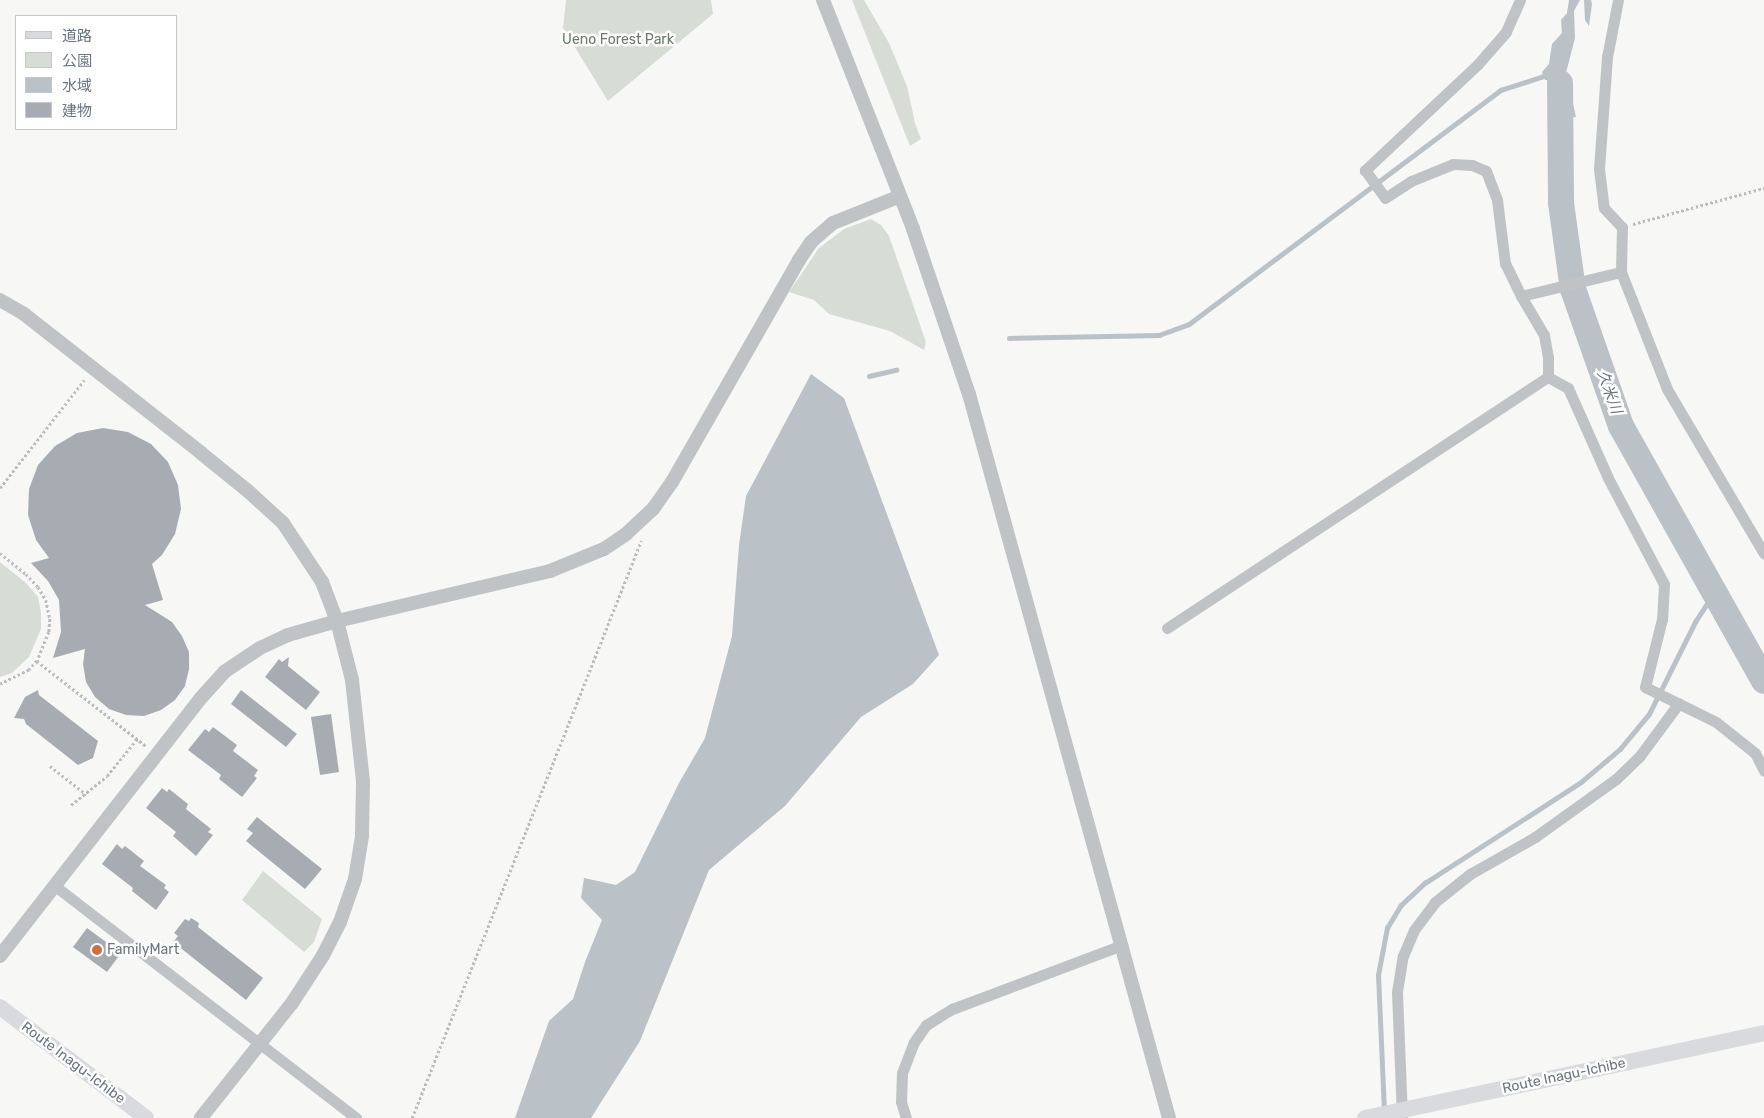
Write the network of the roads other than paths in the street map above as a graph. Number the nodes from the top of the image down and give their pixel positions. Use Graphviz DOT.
graph roads {
  1 [pos="823,0"];
  2 [pos="1520,0"];
  3 [pos="1618,0"];
  4 [pos="900,196"];
  5 [pos="1621,272"];
  6 [pos="1527,295"];
  7 [pos="0,300"];
  8 [pos="1548,377"];
  9 [pos="1764,554"];
  10 [pos="337,622"];
  11 [pos="1167,628"];
  12 [pos="1676,702"];
  13 [pos="1764,771"];
  14 [pos="55,886"];
  15 [pos="1122,945"];
  16 [pos="0,956"];
  17 [pos="0,1007"];
  18 [pos="1764,1034"];
  19 [pos="259,1042"];
  20 [pos="1368,1117"];
  21 [pos="146,1118"];
  22 [pos="201,1118"];
  23 [pos="356,1118"];
  24 [pos="906,1118"];
  25 [pos="1169,1118"];
  26 [pos="1402,1118"];
  1 -- 4 [label="street"];
  2 -- 6 [label="street"];
  3 -- 5 [label="street"];
  4 -- 10 [label="street"];
  4 -- 15 [label="street"];
  5 -- 6 [label="street"];
  5 -- 9 [label="street"];
  6 -- 8 [label="street"];
  7 -- 10 [label="street"];
  8 -- 11 [label="street"];
  8 -- 12 [label="street"];
  10 -- 14 [label="street"];
  10 -- 19 [label="street"];
  12 -- 13 [label="street"];
  12 -- 26 [label="street"];
  14 -- 16 [label="street"];
  14 -- 19 [label="street"];
  15 -- 24 [label="street"];
  15 -- 25 [label="street"];
  17 -- 21 [label="main road, Route Inagu-Ichibe"];
  18 -- 20 [label="main road, Route Inagu-Ichibe"];
  19 -- 22 [label="street"];
  19 -- 23 [label="street"];
}
